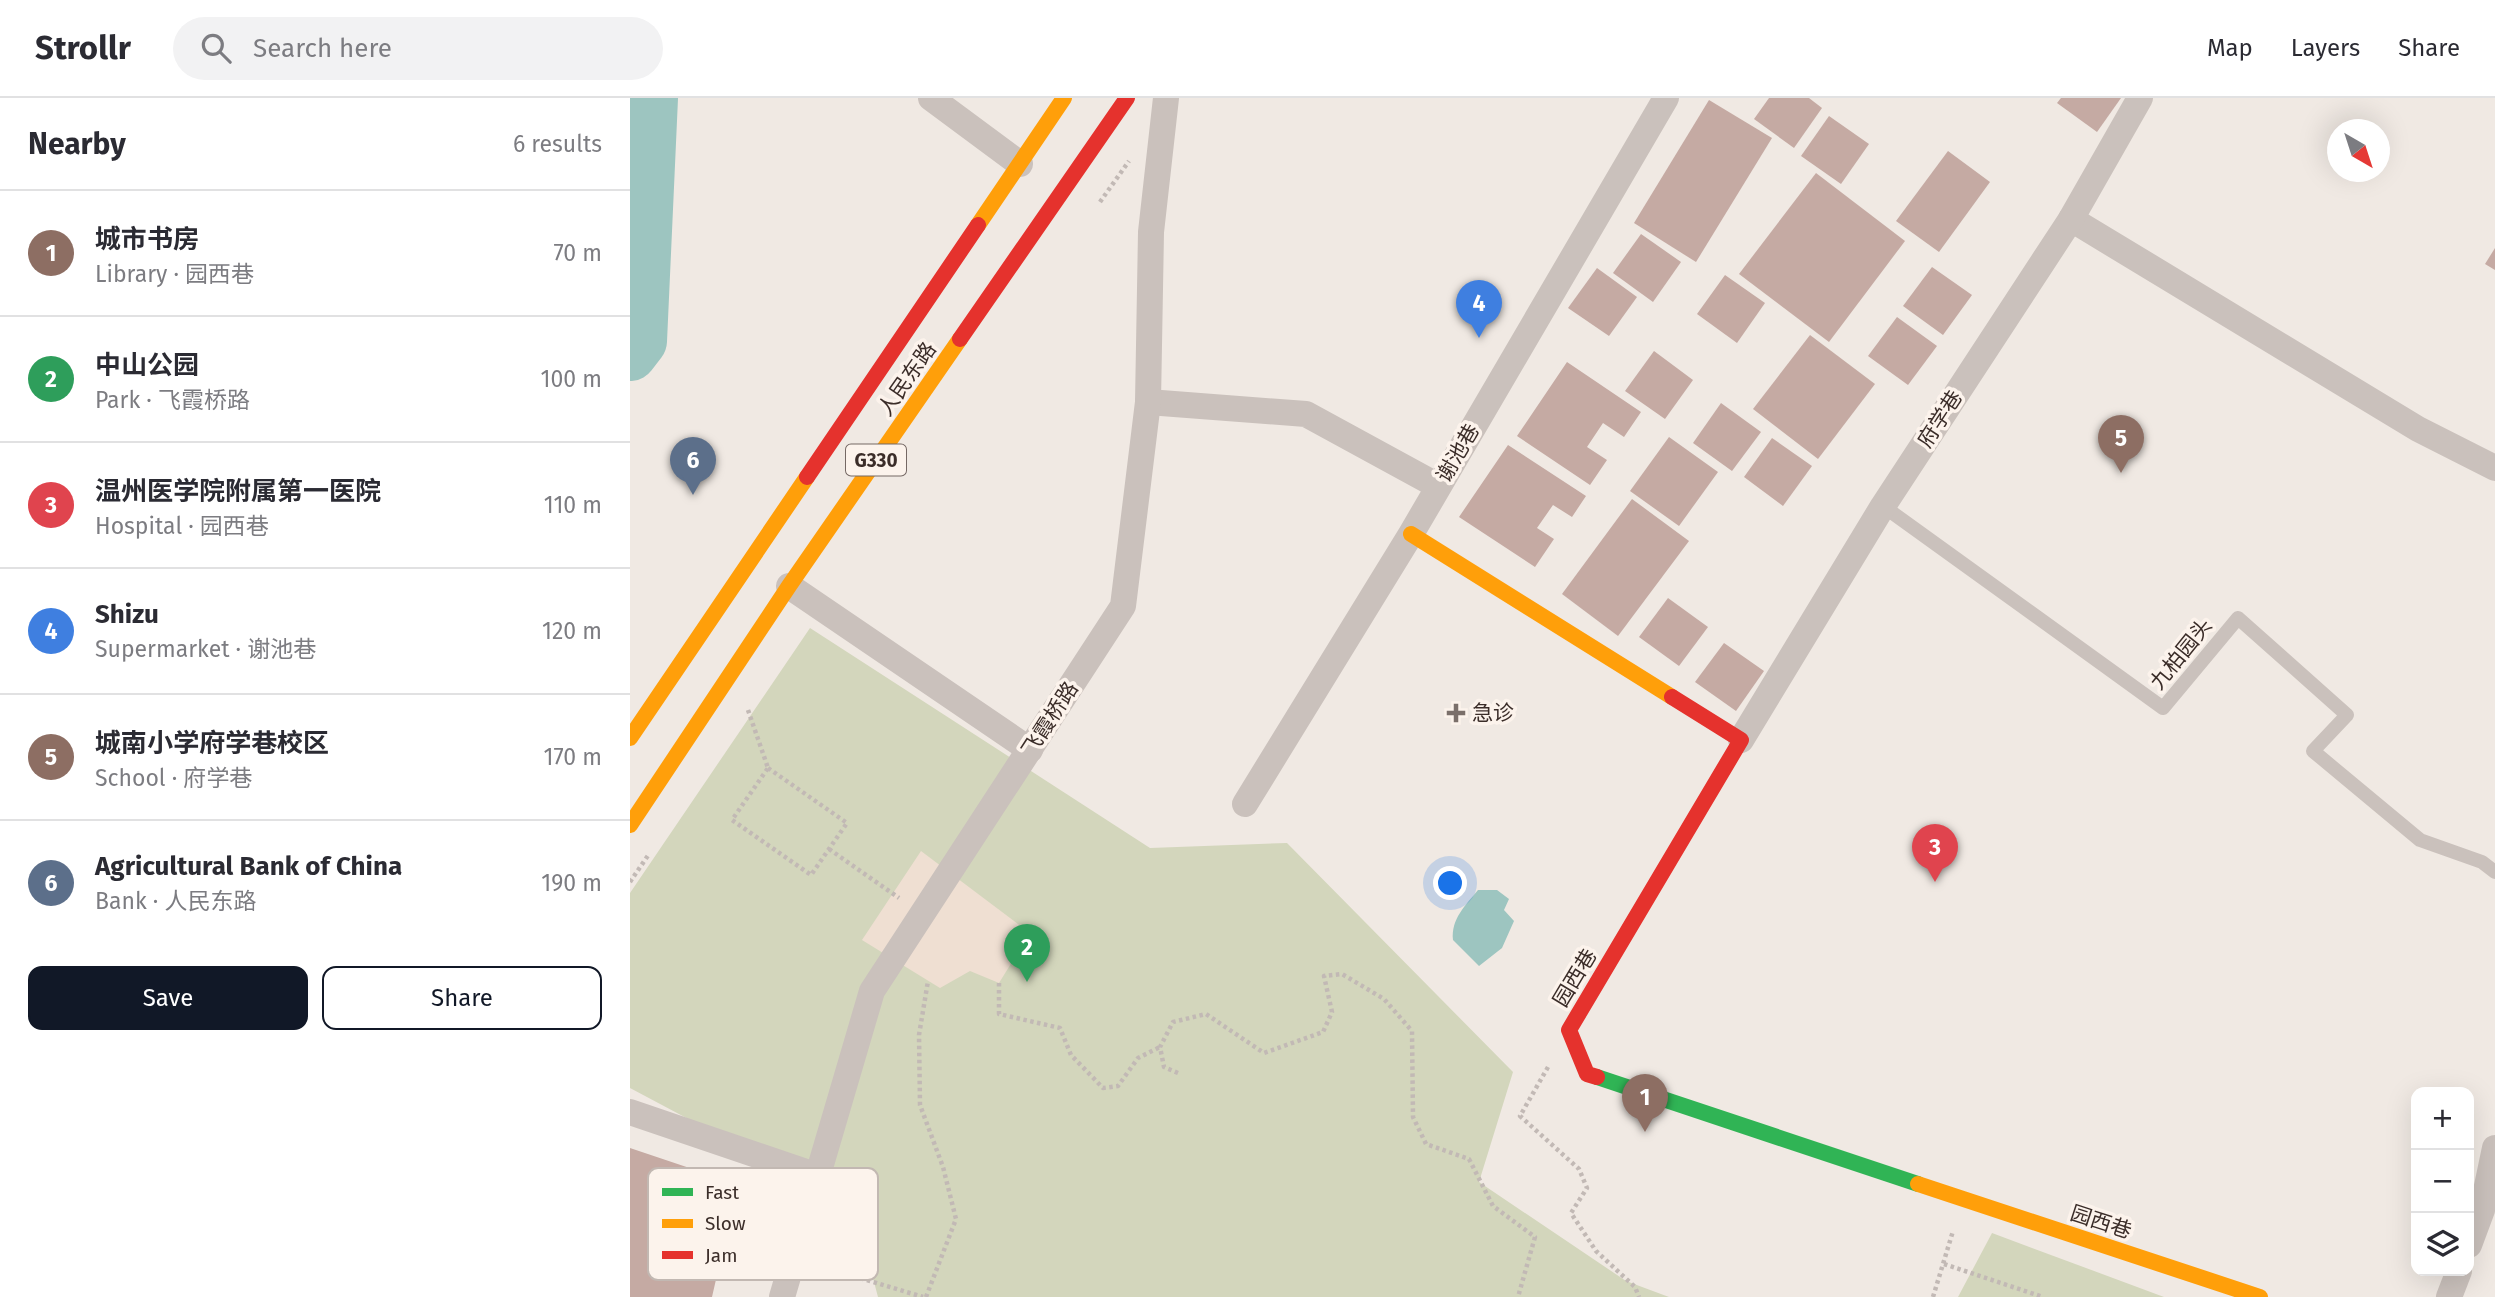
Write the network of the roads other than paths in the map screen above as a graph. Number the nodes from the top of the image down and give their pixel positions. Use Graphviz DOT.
graph roads {
  1 [pos="931,98"];
  2 [pos="1064,98"];
  3 [pos="1127,98"];
  4 [pos="1166,98"];
  5 [pos="1666,98"];
  6 [pos="2140,98"];
  7 [pos="1020,164"];
  8 [pos="2071,219"];
  9 [pos="1148,402"];
  10 [pos="2495,468"];
  11 [pos="1438,486"];
  12 [pos="1883,506"];
  13 [pos="1411,534"];
  14 [pos="789,586"];
  15 [pos="630,738"];
  16 [pos="1741,740"];
  17 [pos="1030,750"];
  18 [pos="1245,804"];
  19 [pos="630,825"];
  20 [pos="2495,872"];
  21 [pos="630,1112"];
  22 [pos="2495,1149"];
  23 [pos="794,1168"];
  24 [pos="820,1168"];
  25 [pos="2474,1232"];
  26 [pos="2457,1276"];
  27 [pos="787,1280"];
  28 [pos="782,1297"];
  29 [pos="2260,1297"];
  30 [pos="2449,1297"];
  1 -- 7 [label="street"];
  2 -- 7 [label="main road, 人民东路 / G330"];
  3 -- 14 [label="main road, 人民东路 / G330"];
  4 -- 9 [label="street, 飞霞桥路"];
  5 -- 11 [label="street, 谢池巷"];
  6 -- 8 [label="street, 府学巷"];
  7 -- 15 [label="main road, 人民东路 / G330"];
  8 -- 10 [label="street"];
  8 -- 12 [label="street, 府学巷"];
  9 -- 11 [label="street"];
  9 -- 17 [label="street, 飞霞桥路"];
  11 -- 13 [label="street, 谢池巷"];
  12 -- 16 [label="street, 府学巷"];
  12 -- 20 [label="lane, 九柏园头"];
  13 -- 16 [label="main road"];
  13 -- 18 [label="street, 谢池巷"];
  14 -- 17 [label="street"];
  14 -- 19 [label="main road, 人民东路 / G330"];
  16 -- 29 [label="main road, 园西巷"];
  17 -- 24 [label="street, 飞霞桥路"];
  21 -- 23 [label="street"];
  22 -- 25 [label="street"];
  26 -- 30 [label="street"];
  27 -- 28 [label="street, 飞霞桥路"];
}
